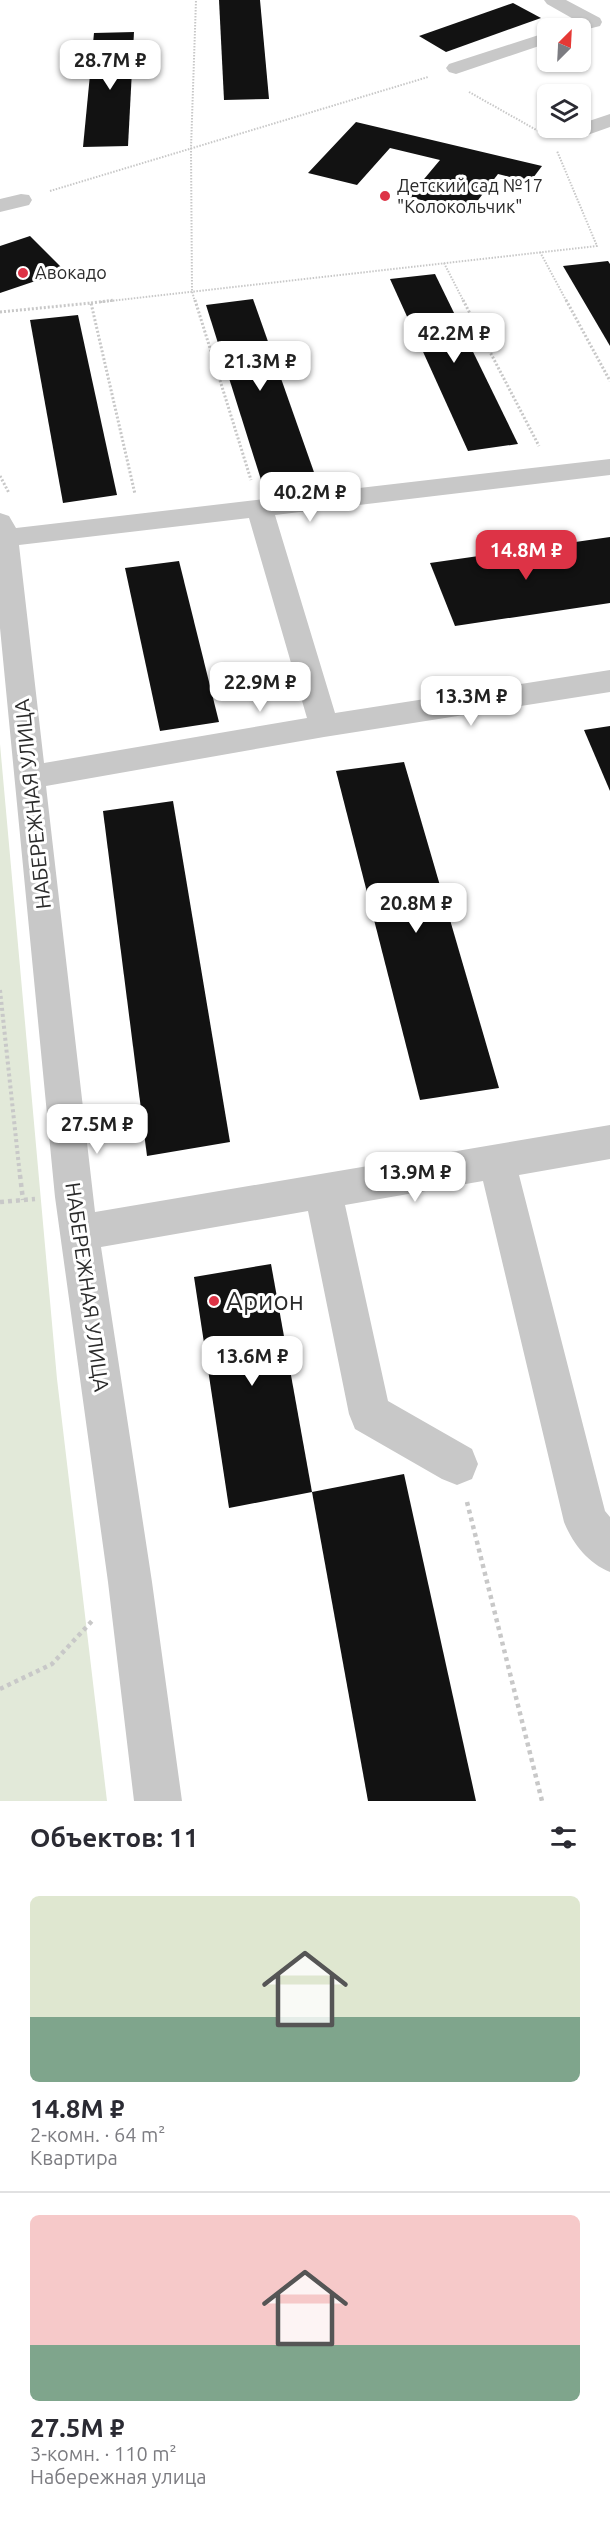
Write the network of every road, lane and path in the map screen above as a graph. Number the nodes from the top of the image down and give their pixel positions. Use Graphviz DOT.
graph roads {
  1 [pos="196,0"];
  2 [pos="553,0"];
  3 [pos="593,22"];
  4 [pos="610,31"];
  5 [pos="537,41"];
  6 [pos="456,68"];
  7 [pos="437,74"];
  8 [pos="466,91"];
  9 [pos="610,120"];
  10 [pos="591,127"];
  11 [pos="556,138"];
  12 [pos="552,139"];
  13 [pos="192,148"];
  14 [pos="21,200"];
  15 [pos="0,206"];
  16 [pos="540,252"];
  17 [pos="444,263"];
  18 [pos="192,291"];
  19 [pos="92,303"];
  20 [pos="0,312"];
  21 [pos="610,381"];
  22 [pos="610,467"];
  23 [pos="554,473"];
  24 [pos="259,507"];
  25 [pos="141,521"];
  26 [pos="2,530"];
  27 [pos="610,681"];
  28 [pos="324,726"];
  29 [pos="30,777"];
  30 [pos="0,990"];
  31 [pos="610,1142"];
  32 [pos="497,1161"];
  33 [pos="323,1191"];
  34 [pos="23,1200"];
  35 [pos="80,1233"];
  36 [pos="457,1464"];
  37 [pos="610,1550"];
  38 [pos="130,1582"];
  39 [pos="0,1689"];
  40 [pos="158,1801"];
  41 [pos="542,1801"];
  1 -- 13 [label="path"];
  2 -- 3 [label="street"];
  3 -- 4 [label="street"];
  5 -- 6 [label="street"];
  7 -- 13 [label="path"];
  8 -- 12 [label="path"];
  9 -- 10 [label="street"];
  11 -- 12 [label="path"];
  12 -- 16 [label="path"];
  13 -- 14 [label="path"];
  13 -- 18 [label="path"];
  14 -- 15 [label="street"];
  16 -- 17 [label="path"];
  16 -- 21 [label="path"];
  17 -- 18 [label="path"];
  17 -- 23 [label="path"];
  18 -- 19 [label="path"];
  18 -- 24 [label="path"];
  19 -- 20 [label="path"];
  19 -- 25 [label="path"];
  22 -- 23 [label="street"];
  23 -- 24 [label="street"];
  24 -- 25 [label="street"];
  24 -- 28 [label="street"];
  25 -- 26 [label="street"];
  26 -- 29 [label="street, НАБЕРЕЖНАЯ УЛИЦА"];
  27 -- 28 [label="street"];
  28 -- 29 [label="street"];
  29 -- 35 [label="street, НАБЕРЕЖНАЯ УЛИЦА"];
  30 -- 34 [label="path"];
  31 -- 32 [label="street"];
  32 -- 33 [label="street"];
  32 -- 37 [label="street"];
  33 -- 35 [label="street"];
  33 -- 36 [label="street"];
  35 -- 38 [label="street, НАБЕРЕЖНАЯ УЛИЦА"];
  36 -- 41 [label="path"];
  38 -- 39 [label="path"];
  38 -- 40 [label="street, НАБЕРЕЖНАЯ УЛИЦА"];
}
